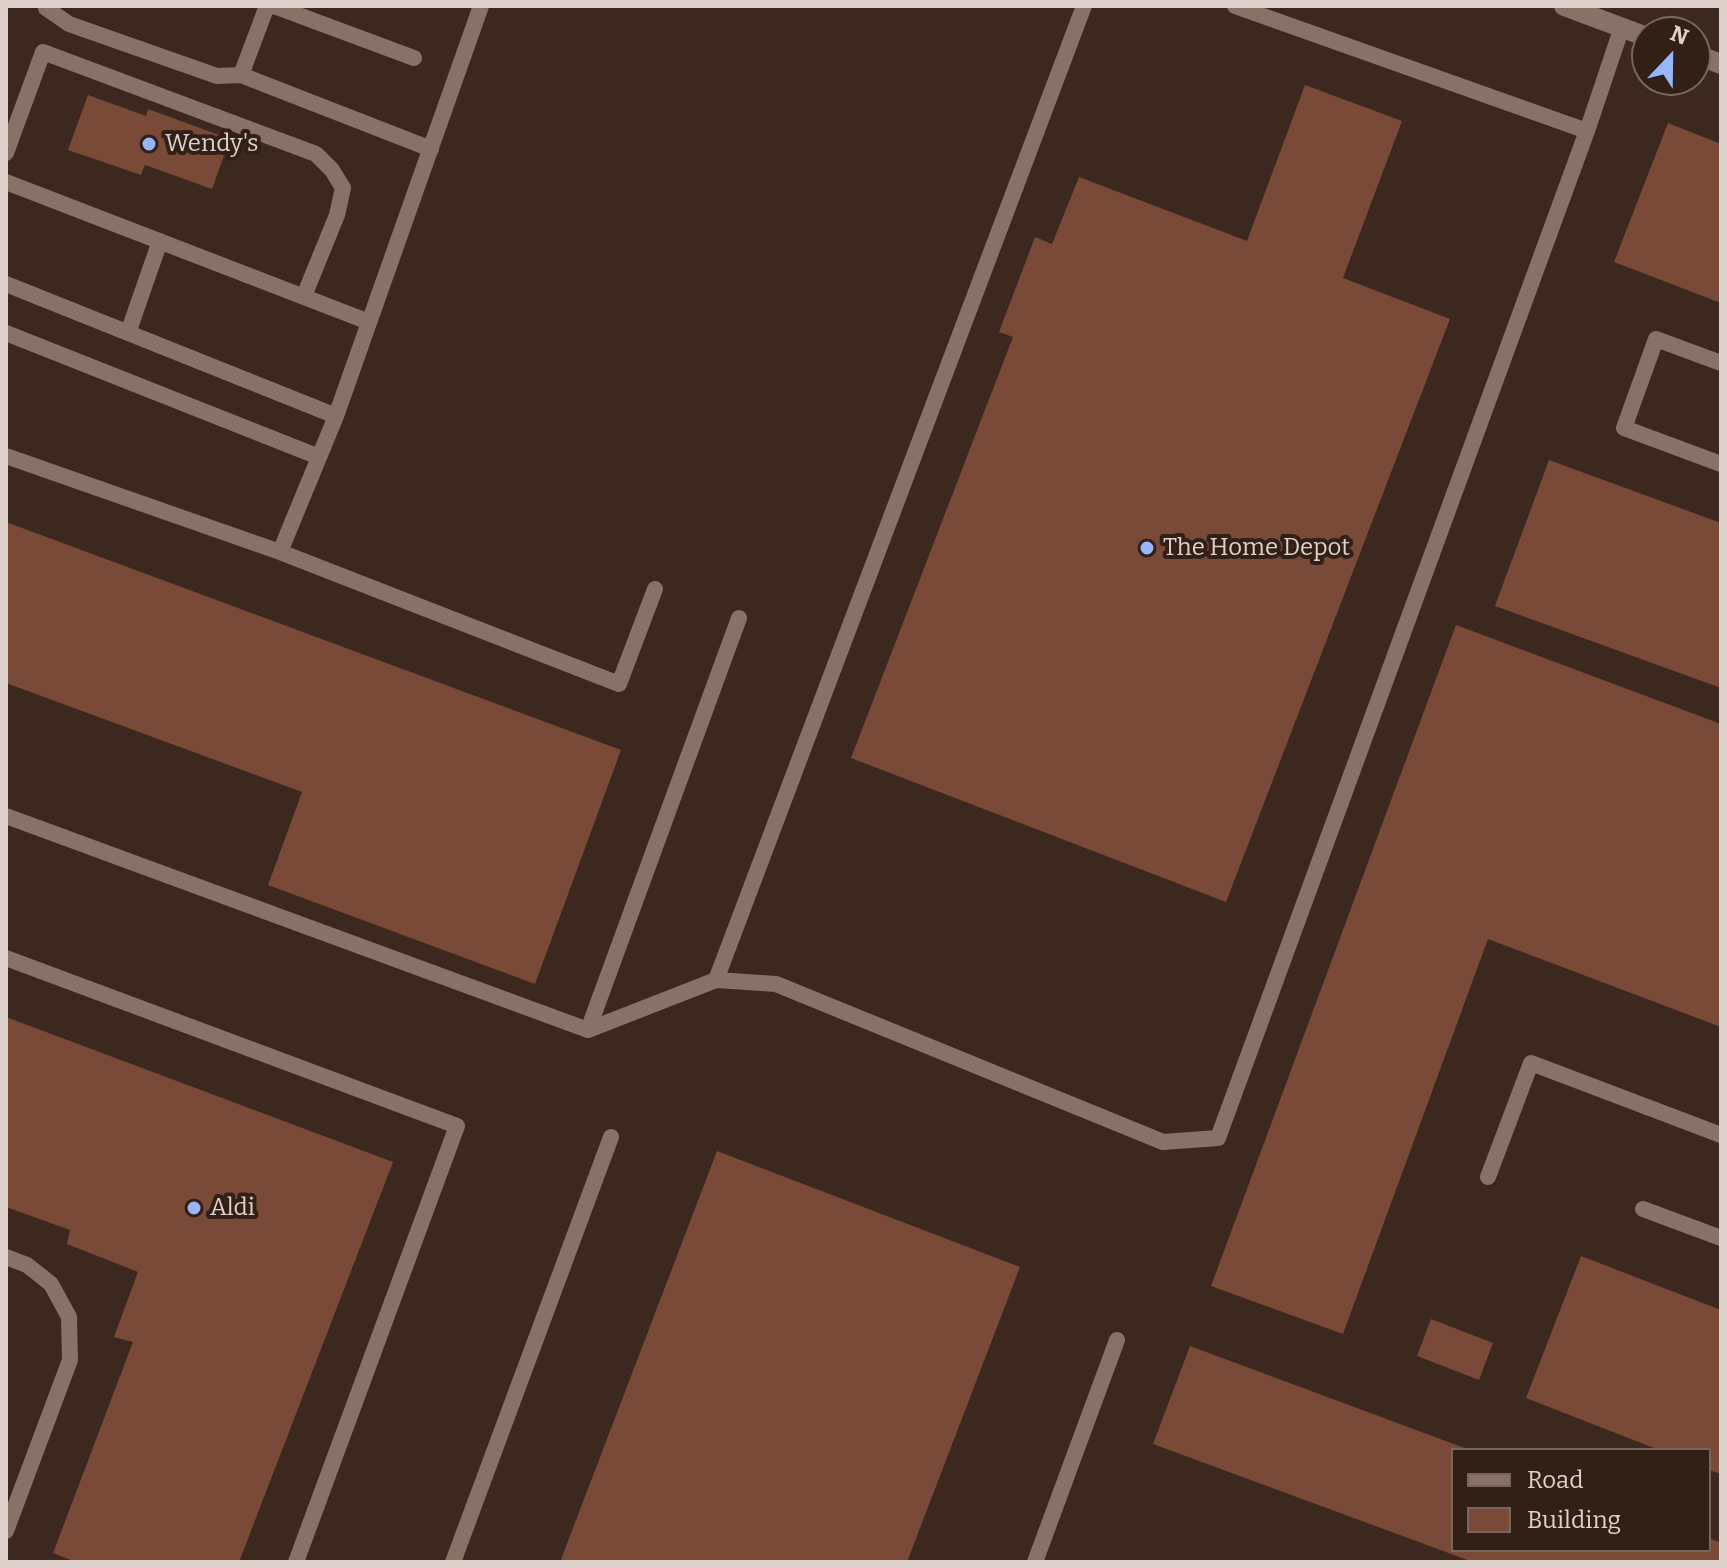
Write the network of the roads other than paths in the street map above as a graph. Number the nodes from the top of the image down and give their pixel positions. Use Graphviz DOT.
graph roads {
  1 [pos="47,6"];
  2 [pos="267,6"];
  3 [pos="274,6"];
  4 [pos="481,6"];
  5 [pos="1084,6"];
  6 [pos="1235,6"];
  7 [pos="1564,6"];
  8 [pos="1622,27"];
  9 [pos="1631,31"];
  10 [pos="414,58"];
  11 [pos="241,75"];
  12 [pos="1587,131"];
  13 [pos="431,149"];
  14 [pos="6,153"];
  15 [pos="6,182"];
  16 [pos="160,241"];
  17 [pos="6,284"];
  18 [pos="304,296"];
  19 [pos="369,322"];
  20 [pos="6,333"];
  21 [pos="128,333"];
  22 [pos="1721,363"];
  23 [pos="336,416"];
  24 [pos="6,456"];
  25 [pos="319,457"];
  26 [pos="1721,464"];
  27 [pos="280,552"];
  28 [pos="655,589"];
  29 [pos="739,618"];
  30 [pos="6,816"];
  31 [pos="6,958"];
  32 [pos="716,980"];
  33 [pos="588,1030"];
  34 [pos="1721,1135"];
  35 [pos="611,1137"];
  36 [pos="1488,1177"];
  37 [pos="1643,1209"];
  38 [pos="1721,1238"];
  39 [pos="6,1257"];
  40 [pos="1117,1340"];
  41 [pos="6,1531"];
  42 [pos="296,1562"];
  43 [pos="453,1562"];
  44 [pos="1035,1562"];
  1 -- 11 [label="lane"];
  2 -- 11 [label="lane"];
  3 -- 10 [label="lane"];
  4 -- 13 [label="lane"];
  5 -- 32 [label="lane"];
  6 -- 12 [label="lane"];
  7 -- 8 [label="street"];
  8 -- 9 [label="street"];
  8 -- 12 [label="lane"];
  11 -- 13 [label="lane"];
  12 -- 32 [label="lane"];
  13 -- 19 [label="lane"];
  14 -- 18 [label="lane"];
  15 -- 16 [label="lane"];
  16 -- 18 [label="lane"];
  16 -- 21 [label="lane"];
  17 -- 21 [label="lane"];
  18 -- 19 [label="lane"];
  19 -- 23 [label="lane"];
  20 -- 25 [label="lane"];
  21 -- 23 [label="lane"];
  22 -- 26 [label="lane"];
  23 -- 25 [label="lane"];
  24 -- 27 [label="lane"];
  25 -- 27 [label="lane"];
  27 -- 28 [label="lane"];
  29 -- 33 [label="lane"];
  30 -- 33 [label="lane"];
  31 -- 42 [label="lane"];
  32 -- 33 [label="lane"];
  34 -- 36 [label="lane"];
  35 -- 43 [label="lane"];
  37 -- 38 [label="lane"];
  39 -- 41 [label="lane"];
  40 -- 44 [label="lane"];
}
